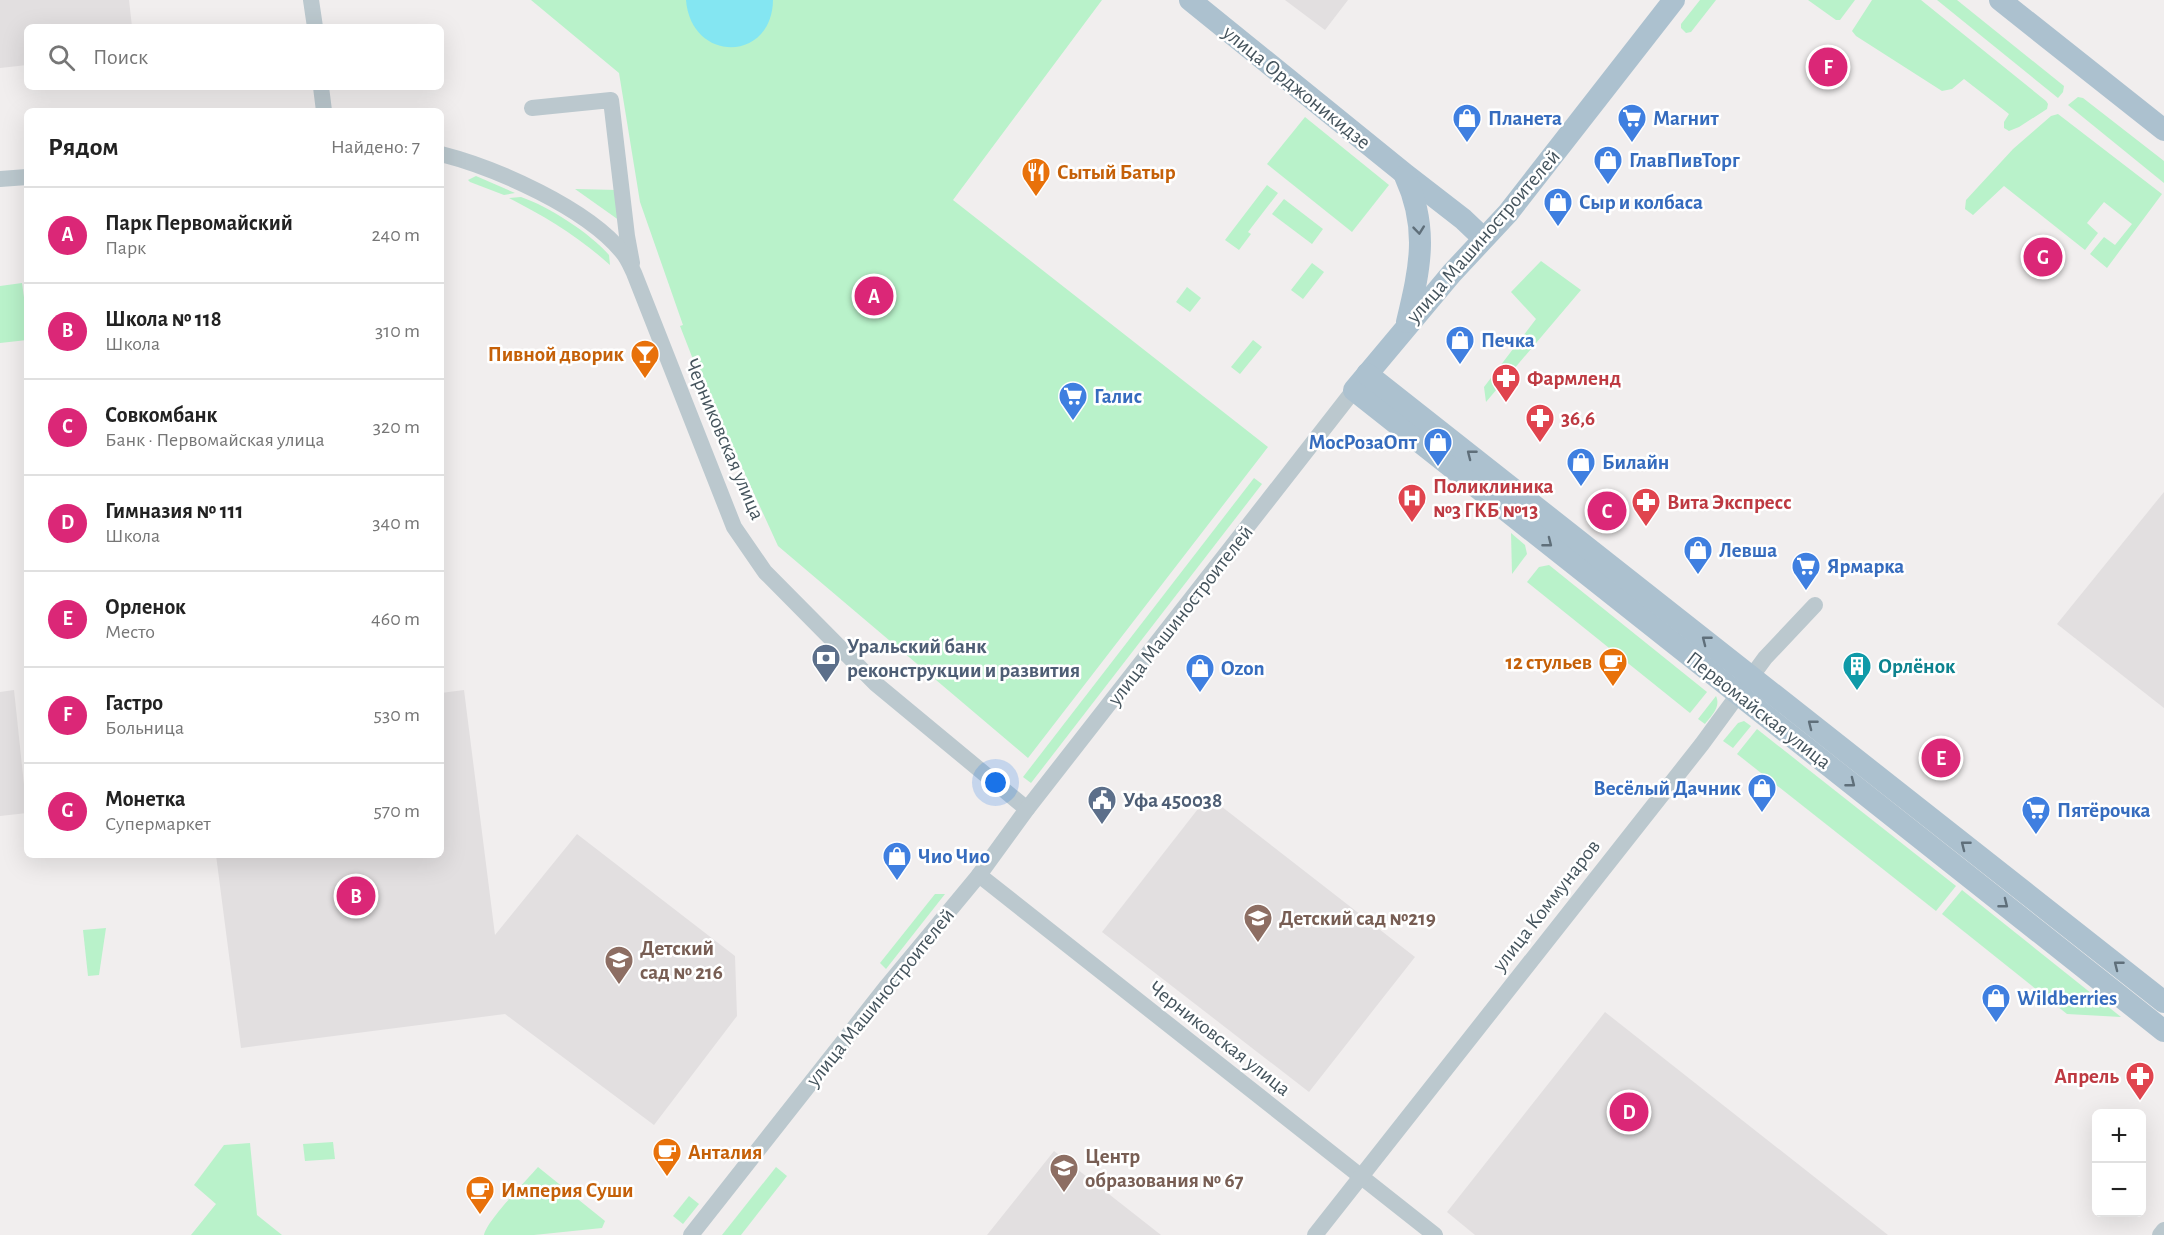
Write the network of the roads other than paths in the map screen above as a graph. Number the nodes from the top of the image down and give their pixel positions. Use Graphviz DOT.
graph roads {
  1 [pos="311,0"];
  2 [pos="1190,0"];
  3 [pos="1674,0"];
  4 [pos="2000,0"];
  5 [pos="315,24"];
  6 [pos="321,90"];
  7 [pos="324,108"];
  8 [pos="532,108"];
  9 [pos="2164,130"];
  10 [pos="444,155"];
  11 [pos="1405,174"];
  12 [pos="24,177"];
  13 [pos="0,179"];
  14 [pos="1483,238"];
  15 [pos="634,273"];
  16 [pos="1405,327"];
  17 [pos="1360,382"];
  18 [pos="1815,605"];
  19 [pos="1746,686"];
  20 [pos="1027,809"];
  21 [pos="979,875"];
  22 [pos="2164,1002"];
  23 [pos="2164,1031"];
  24 [pos="1361,1177"];
  25 [pos="2164,1230"];
  26 [pos="691,1235"];
  27 [pos="1315,1235"];
  28 [pos="1435,1235"];
  29 [pos="2160,1235"];
  1 -- 5 [label="street"];
  2 -- 11 [label="main road, улица Орджоникидзе"];
  3 -- 14 [label="main road, улица Машиностроителей"];
  4 -- 9 [label="main road"];
  6 -- 7 [label="street"];
  8 -- 15 [label="street"];
  10 -- 15 [label="street, Черниковская улица"];
  11 -- 14 [label="main road, улица Орджоникидзе"];
  11 -- 16 [label="main road, улица Орджоникидзе, one-way"];
  12 -- 13 [label="street"];
  14 -- 16 [label="main road, улица Машиностроителей"];
  15 -- 20 [label="street, Черниковская улица"];
  16 -- 17 [label="main road, улица Машиностроителей"];
  17 -- 19 [label="main road, Первомайская улица"];
  17 -- 20 [label="street, улица Машиностроителей"];
  18 -- 19 [label="street, улица Коммунаров"];
  22 -- 19 [label="main road, Первомайская улица, one-way"];
  19 -- 23 [label="main road, Первомайская улица, one-way"];
  19 -- 24 [label="street, улица Коммунаров"];
  20 -- 21 [label="street, улица Машиностроителей"];
  21 -- 24 [label="street, Черниковская улица"];
  21 -- 26 [label="street, улица Машиностроителей"];
  24 -- 27 [label="street, улица Коммунаров"];
  24 -- 28 [label="street, Черниковская улица"];
  25 -- 29 [label="street"];
}
